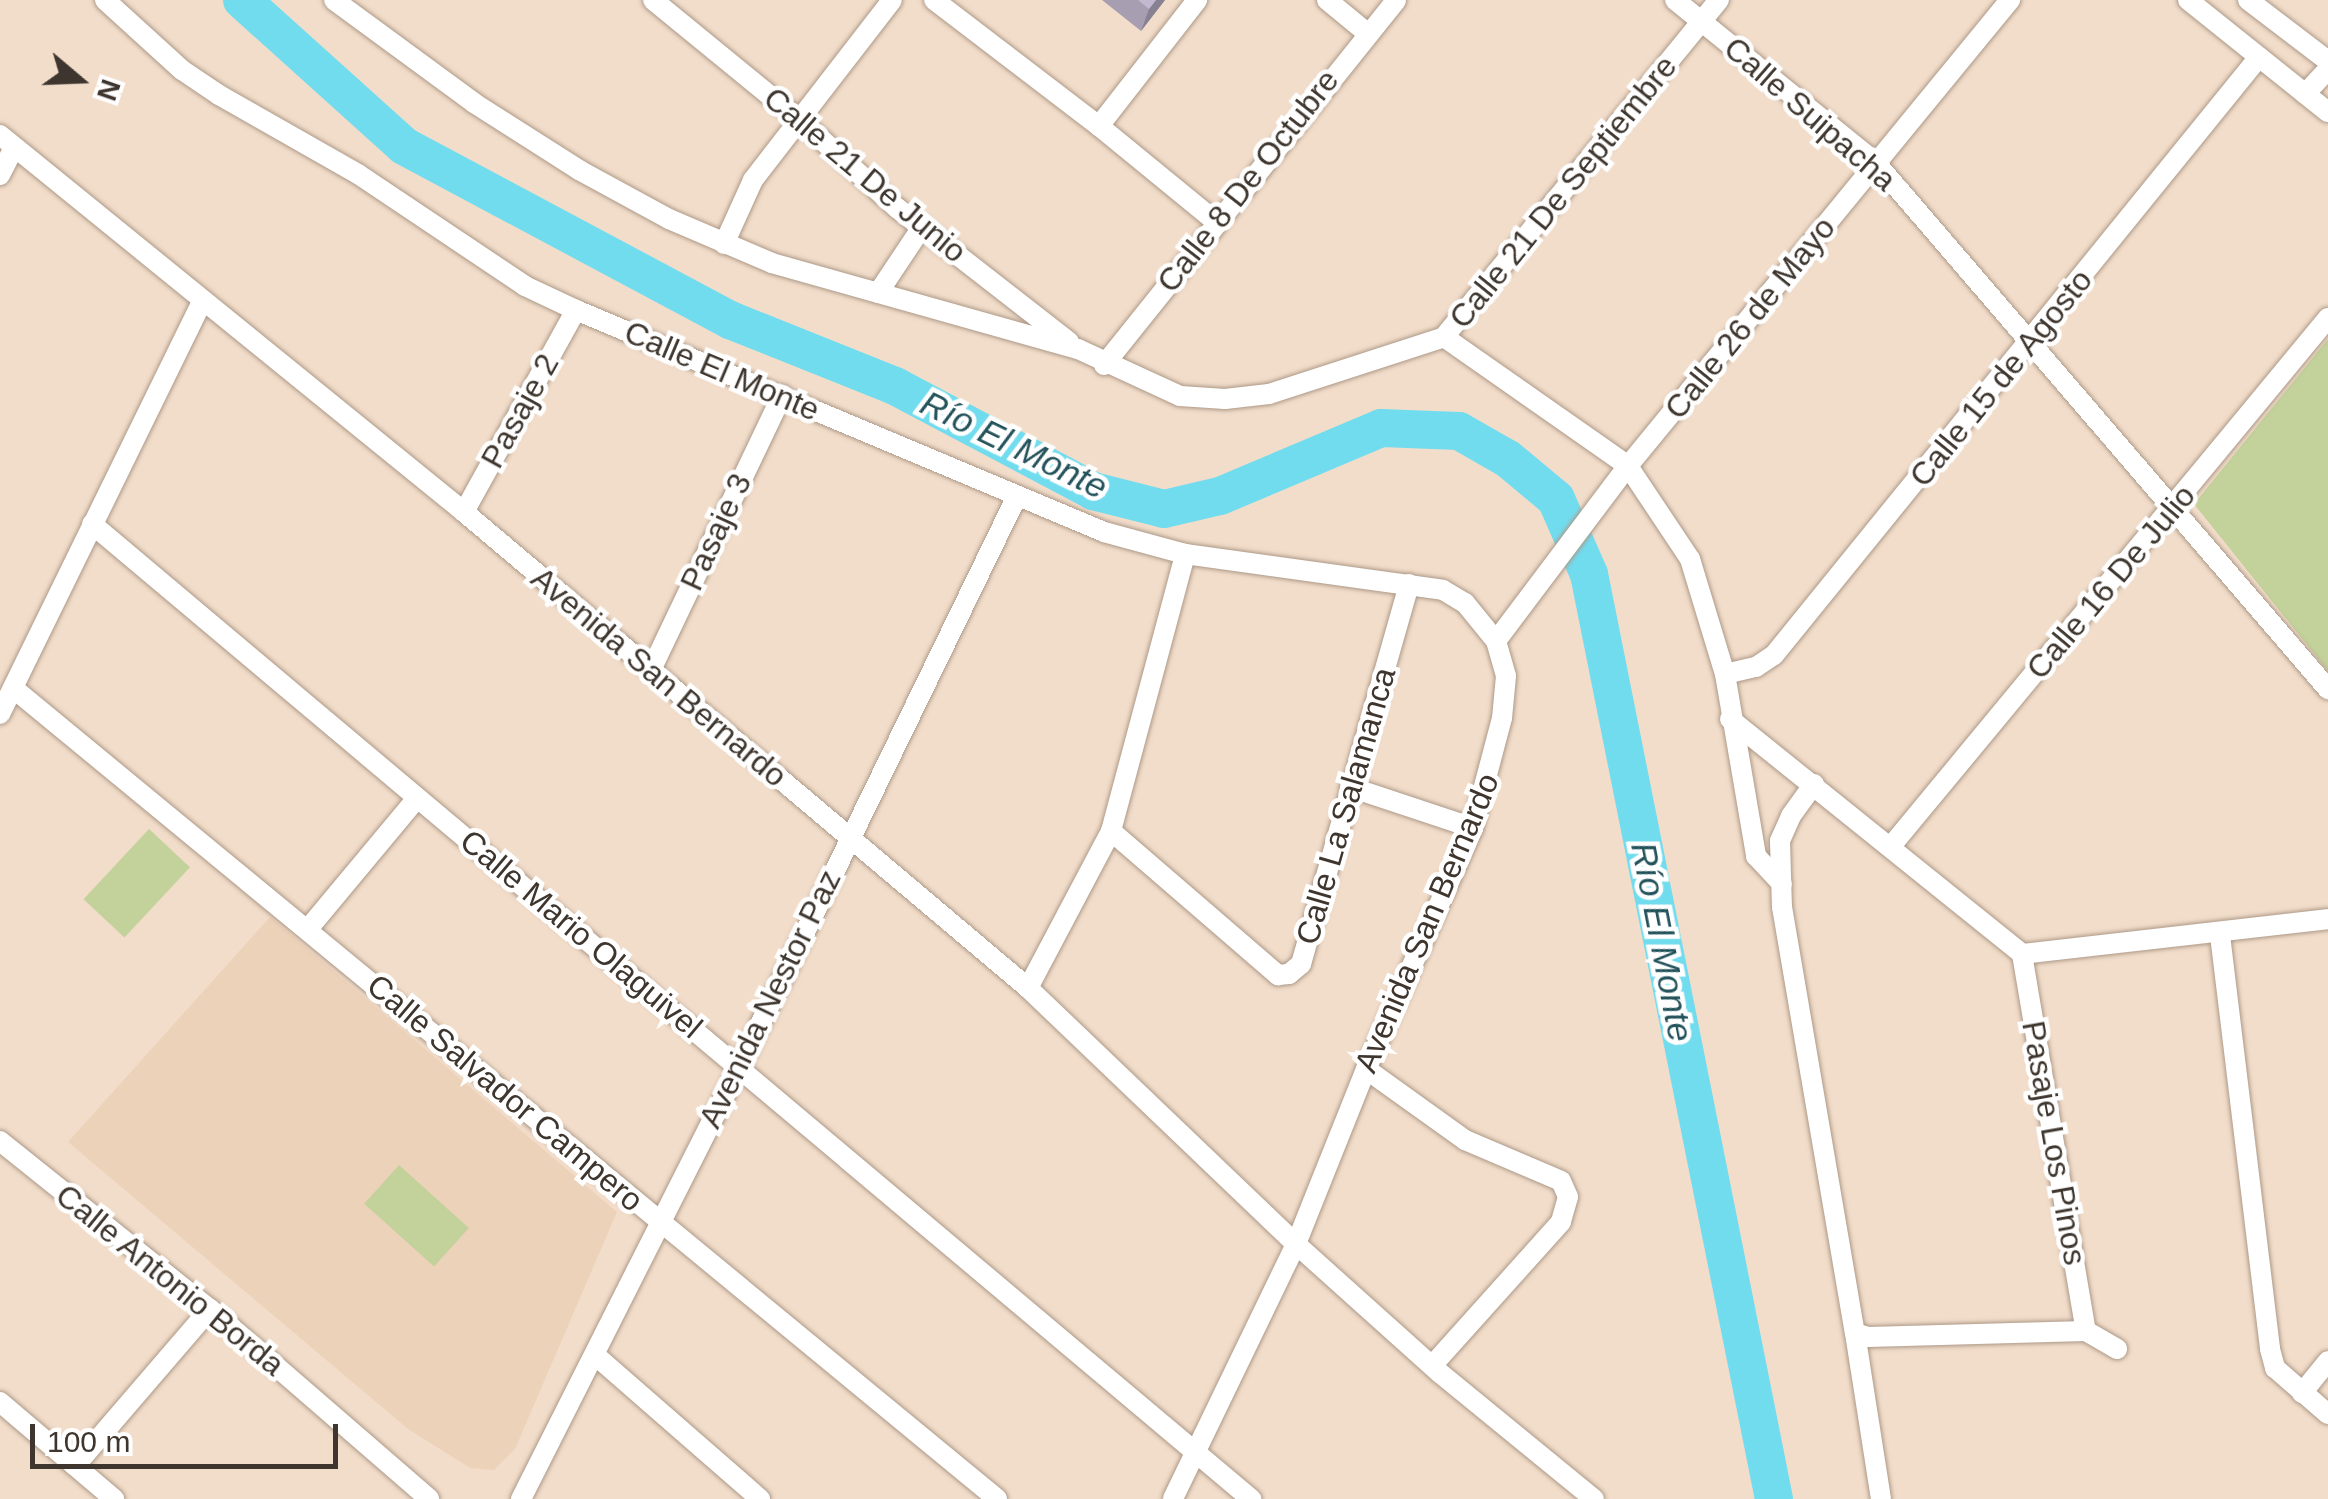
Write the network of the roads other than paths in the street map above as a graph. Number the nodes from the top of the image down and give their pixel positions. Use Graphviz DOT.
graph roads {
  1 [pos="105,0"];
  2 [pos="653,0"];
  3 [pos="892,0"];
  4 [pos="934,0"];
  5 [pos="1197,0"];
  6 [pos="1327,0"];
  7 [pos="1396,0"];
  8 [pos="1674,0"];
  9 [pos="1719,0"];
  10 [pos="2010,0"];
  11 [pos="2188,0"];
  12 [pos="2248,0"];
  13 [pos="339,2"];
  14 [pos="1702,21"];
  15 [pos="1367,33"];
  16 [pos="2259,58"];
  17 [pos="2328,60"];
  18 [pos="2328,69"];
  19 [pos="2305,94"];
  20 [pos="2328,112"];
  21 [pos="801,121"];
  22 [pos="1099,126"];
  23 [pos="7,141"];
  24 [pos="1876,162"];
  25 [pos="0,175"];
  26 [pos="1215,221"];
  27 [pos="922,227"];
  28 [pos="724,244"];
  29 [pos="878,293"];
  30 [pos="202,302"];
  31 [pos="576,310"];
  32 [pos="2328,318"];
  33 [pos="1444,337"];
  34 [pos="2032,342"];
  35 [pos="1078,349"];
  36 [pos="1104,365"];
  37 [pos="782,395"];
  38 [pos="1628,466"];
  39 [pos="1016,498"];
  40 [pos="2174,508"];
  41 [pos="464,512"];
  42 [pos="92,524"];
  43 [pos="1185,554"];
  44 [pos="1409,584"];
  45 [pos="1496,641"];
  46 [pos="651,670"];
  47 [pos="1725,674"];
  48 [pos="13,688"];
  49 [pos="2328,690"];
  50 [pos="0,714"];
  51 [pos="1730,719"];
  52 [pos="1814,784"];
  53 [pos="1350,786"];
  54 [pos="417,798"];
  55 [pos="1473,828"];
  56 [pos="1112,831"];
  57 [pos="848,836"];
  58 [pos="1892,844"];
  59 [pos="1782,884"];
  60 [pos="2328,920"];
  61 [pos="308,930"];
  62 [pos="2220,935"];
  63 [pos="2022,954"];
  64 [pos="1028,988"];
  65 [pos="740,1066"];
  66 [pos="1366,1069"];
  67 [pos="0,1141"];
  68 [pos="661,1221"];
  69 [pos="1296,1244"];
  70 [pos="210,1309"];
  71 [pos="2086,1331"];
  72 [pos="1855,1333"];
  73 [pos="2117,1349"];
  74 [pos="595,1355"];
  75 [pos="2328,1361"];
  76 [pos="1432,1366"];
  77 [pos="2302,1394"];
  78 [pos="0,1402"];
  79 [pos="2328,1414"];
  80 [pos="1196,1452"];
  81 [pos="75,1466"];
  82 [pos="114,1499"];
  83 [pos="428,1499"];
  84 [pos="521,1499"];
  85 [pos="760,1499"];
  86 [pos="997,1499"];
  87 [pos="1173,1499"];
  88 [pos="1252,1499"];
  89 [pos="1594,1499"];
  90 [pos="1881,1499"];
  1 -- 31 [label="street, Calle El Monte"];
  2 -- 21 [label="street, Calle 21 De Junio"];
  3 -- 21 [label="street"];
  4 -- 22 [label="street"];
  5 -- 22 [label="street"];
  6 -- 15 [label="street"];
  7 -- 15 [label="street, Calle 8 De Octubre"];
  8 -- 14 [label="street, Calle Suipacha"];
  9 -- 14 [label="street, Calle 21 De Septiembre"];
  10 -- 24 [label="street, Calle 26 de Mayo"];
  11 -- 16 [label="street"];
  12 -- 17 [label="street"];
  13 -- 28 [label="street"];
  14 -- 24 [label="street, Calle Suipacha"];
  14 -- 33 [label="street, Calle 21 De Septiembre"];
  15 -- 26 [label="street, Calle 8 De Octubre"];
  16 -- 19 [label="street"];
  16 -- 34 [label="street, Calle 15 de Agosto"];
  18 -- 19 [label="street"];
  19 -- 20 [label="street"];
  21 -- 27 [label="street, Calle 21 De Junio"];
  21 -- 28 [label="street"];
  22 -- 26 [label="street"];
  23 -- 25 [label="street"];
  23 -- 30 [label="street, Avenida San Bernardo"];
  24 -- 34 [label="street, Calle Suipacha"];
  24 -- 38 [label="street, Calle 26 de Mayo"];
  26 -- 36 [label="street, Calle 8 De Octubre"];
  27 -- 29 [label="street"];
  27 -- 35 [label="street, Calle 21 De Junio"];
  28 -- 29 [label="street"];
  29 -- 35 [label="street"];
  30 -- 41 [label="street, Avenida San Bernardo"];
  30 -- 42 [label="street"];
  31 -- 37 [label="street, Calle El Monte"];
  31 -- 41 [label="street, Pasaje 2"];
  32 -- 40 [label="street, Calle 16 De Julio"];
  33 -- 36 [label="street"];
  33 -- 38 [label="street"];
  34 -- 40 [label="street, Calle Suipacha"];
  34 -- 47 [label="street, Calle 15 de Agosto"];
  35 -- 36 [label="street"];
  37 -- 39 [label="street, Calle El Monte"];
  37 -- 46 [label="street, Pasaje 3"];
  38 -- 45 [label="street, Calle 26 de Mayo"];
  38 -- 47 [label="street"];
  39 -- 43 [label="street, Calle El Monte"];
  39 -- 57 [label="street, Avenida Nestor Paz"];
  40 -- 49 [label="street, Calle Suipacha"];
  40 -- 58 [label="street, Calle 16 De Julio"];
  41 -- 46 [label="street, Avenida San Bernardo"];
  42 -- 48 [label="street"];
  42 -- 54 [label="street, Calle Mario Olaguivel"];
  43 -- 44 [label="street, Calle El Monte"];
  43 -- 56 [label="street"];
  44 -- 45 [label="street, Avenida San Bernardo"];
  44 -- 53 [label="street, Calle La Salamanca"];
  45 -- 55 [label="street, Avenida San Bernardo"];
  46 -- 57 [label="street, Avenida San Bernardo"];
  47 -- 51 [label="street"];
  48 -- 50 [label="street"];
  48 -- 61 [label="street, Calle Salvador Campero"];
  51 -- 52 [label="street"];
  51 -- 59 [label="street"];
  52 -- 58 [label="street"];
  52 -- 59 [label="street"];
  53 -- 55 [label="street"];
  53 -- 56 [label="street, Calle La Salamanca"];
  54 -- 61 [label="street"];
  54 -- 65 [label="street, Calle Mario Olaguivel"];
  55 -- 66 [label="street, Avenida San Bernardo"];
  56 -- 64 [label="street"];
  57 -- 64 [label="street, Avenida San Bernardo"];
  57 -- 65 [label="street, Avenida Nestor Paz"];
  58 -- 63 [label="street"];
  59 -- 72 [label="street"];
  60 -- 62 [label="street"];
  61 -- 68 [label="street, Calle Salvador Campero"];
  62 -- 63 [label="street"];
  62 -- 77 [label="street"];
  63 -- 71 [label="street, Pasaje Los Pinos"];
  64 -- 69 [label="street, Avenida San Bernardo"];
  65 -- 68 [label="street, Avenida Nestor Paz"];
  65 -- 80 [label="street, Calle Mario Olaguivel"];
  66 -- 69 [label="street, Avenida San Bernardo"];
  66 -- 76 [label="street"];
  67 -- 70 [label="street, Calle Antonio Borda"];
  68 -- 74 [label="street, Avenida Nestor Paz"];
  68 -- 86 [label="street, Calle Salvador Campero"];
  69 -- 76 [label="street, Avenida San Bernardo"];
  69 -- 80 [label="street, Avenida San Bernardo"];
  70 -- 81 [label="street"];
  70 -- 83 [label="street, Calle Antonio Borda"];
  71 -- 72 [label="street"];
  71 -- 73 [label="street"];
  72 -- 90 [label="street"];
  74 -- 84 [label="street, Avenida Nestor Paz"];
  74 -- 85 [label="street"];
  75 -- 77 [label="street"];
  76 -- 89 [label="street, Avenida San Bernardo"];
  77 -- 79 [label="street"];
  78 -- 81 [label="street"];
  80 -- 87 [label="street, Avenida San Bernardo"];
  80 -- 88 [label="street, Calle Mario Olaguivel"];
  81 -- 82 [label="street"];
}
